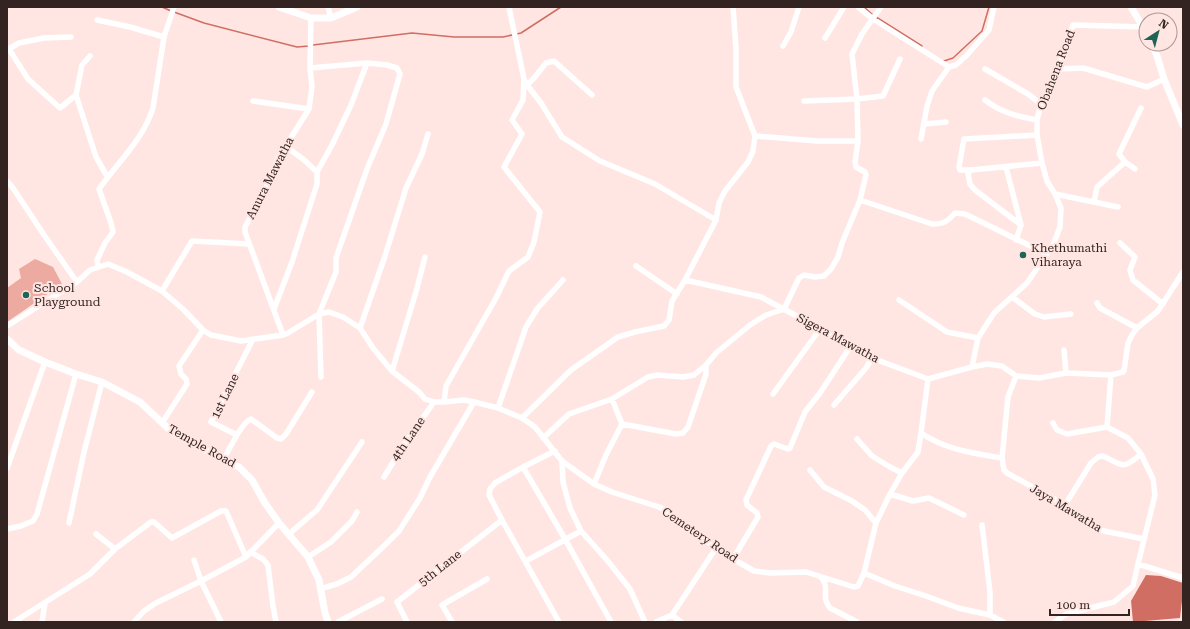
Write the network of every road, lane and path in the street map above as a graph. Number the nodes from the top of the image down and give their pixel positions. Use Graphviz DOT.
graph roads {
  1 [pos="174,7"];
  2 [pos="281,7"];
  3 [pos="328,7"];
  4 [pos="358,7"];
  5 [pos="509,7"];
  6 [pos="733,7"];
  7 [pos="799,7"];
  8 [pos="844,7"];
  9 [pos="858,7"];
  10 [pos="881,7"];
  11 [pos="994,7"];
  12 [pos="1131,7"];
  13 [pos="874,17"];
  14 [pos="311,18"];
  15 [pos="331,18"];
  16 [pos="1138,18"];
  17 [pos="97,20"];
  18 [pos="1138,29"];
  19 [pos="71,37"];
  20 [pos="164,37"];
  21 [pos="825,38"];
  22 [pos="783,46"];
  23 [pos="8,49"];
  24 [pos="1155,52"];
  25 [pos="90,56"];
  26 [pos="900,59"];
  27 [pos="367,63"];
  28 [pos="949,67"];
  29 [pos="310,68"];
  30 [pos="1058,68"];
  31 [pos="985,69"];
  32 [pos="524,79"];
  33 [pos="1164,79"];
  34 [pos="527,85"];
  35 [pos="76,95"];
  36 [pos="592,95"];
  37 [pos="857,99"];
  38 [pos="985,100"];
  39 [pos="253,101"];
  40 [pos="804,101"];
  41 [pos="1041,104"];
  42 [pos="1140,108"];
  43 [pos="309,109"];
  44 [pos="1037,120"];
  45 [pos="946,122"];
  46 [pos="924,124"];
  47 [pos="1183,125"];
  48 [pos="428,134"];
  49 [pos="1037,135"];
  50 [pos="755,136"];
  51 [pos="921,139"];
  52 [pos="858,141"];
  53 [pos="285,146"];
  54 [pos="1125,162"];
  55 [pos="1042,163"];
  56 [pos="1006,167"];
  57 [pos="1135,169"];
  58 [pos="971,170"];
  59 [pos="316,172"];
  60 [pos="107,176"];
  61 [pos="7,181"];
  62 [pos="1055,194"];
  63 [pos="860,200"];
  64 [pos="1094,202"];
  65 [pos="1118,206"];
  66 [pos="716,220"];
  67 [pos="1021,224"];
  68 [pos="1016,240"];
  69 [pos="1120,243"];
  70 [pos="249,244"];
  71 [pos="1047,254"];
  72 [pos="425,257"];
  73 [pos="636,266"];
  74 [pos="98,267"];
  75 [pos="1183,272"];
  76 [pos="563,280"];
  77 [pos="685,280"];
  78 [pos="77,282"];
  79 [pos="162,291"];
  80 [pos="677,294"];
  81 [pos="1012,297"];
  82 [pos="899,300"];
  83 [pos="1098,304"];
  84 [pos="1163,304"];
  85 [pos="274,309"];
  86 [pos="784,309"];
  87 [pos="319,314"];
  88 [pos="1071,314"];
  89 [pos="7,326"];
  90 [pos="360,328"];
  91 [pos="1137,328"];
  92 [pos="820,329"];
  93 [pos="203,330"];
  94 [pos="283,335"];
  95 [pos="978,338"];
  96 [pos="7,339"];
  97 [pos="253,339"];
  98 [pos="850,347"];
  99 [pos="1064,350"];
  100 [pos="872,358"];
  101 [pos="45,362"];
  102 [pos="706,365"];
  103 [pos="972,367"];
  104 [pos="392,371"];
  105 [pos="1066,373"];
  106 [pos="76,374"];
  107 [pos="1016,376"];
  108 [pos="1110,376"];
  109 [pos="321,377"];
  110 [pos="928,379"];
  111 [pos="102,382"];
  112 [pos="312,392"];
  113 [pos="773,394"];
  114 [pos="612,399"];
  115 [pos="434,402"];
  116 [pos="444,402"];
  117 [pos="474,402"];
  118 [pos="834,405"];
  119 [pos="498,408"];
  120 [pos="522,418"];
  121 [pos="162,423"];
  122 [pos="1053,423"];
  123 [pos="622,424"];
  124 [pos="1107,427"];
  125 [pos="921,433"];
  126 [pos="237,435"];
  127 [pos="543,438"];
  128 [pos="857,439"];
  129 [pos="362,442"];
  130 [pos="554,451"];
  131 [pos="1141,454"];
  132 [pos="1002,458"];
  133 [pos="223,460"];
  134 [pos="562,461"];
  135 [pos="523,467"];
  136 [pos="7,468"];
  137 [pos="810,470"];
  138 [pos="902,473"];
  139 [pos="384,477"];
  140 [pos="594,484"];
  141 [pos="890,494"];
  142 [pos="1065,505"];
  143 [pos="357,512"];
  144 [pos="964,515"];
  145 [pos="502,520"];
  146 [pos="69,523"];
  147 [pos="280,523"];
  148 [pos="876,523"];
  149 [pos="982,525"];
  150 [pos="7,530"];
  151 [pos="580,531"];
  152 [pos="96,534"];
  153 [pos="289,534"];
  154 [pos="566,539"];
  155 [pos="1144,539"];
  156 [pos="716,548"];
  157 [pos="115,549"];
  158 [pos="248,554"];
  159 [pos="308,557"];
  160 [pos="733,559"];
  161 [pos="194,560"];
  162 [pos="526,561"];
  163 [pos="1138,564"];
  164 [pos="864,572"];
  165 [pos="821,577"];
  166 [pos="1183,578"];
  167 [pos="487,579"];
  168 [pos="201,582"];
  169 [pos="320,589"];
  170 [pos="382,599"];
  171 [pos="45,603"];
  172 [pos="672,614"];
  173 [pos="990,615"];
  174 [pos="14,622"];
  175 [pos="42,622"];
  176 [pos="135,622"];
  177 [pos="221,622"];
  178 [pos="276,622"];
  179 [pos="328,622"];
  180 [pos="338,622"];
  181 [pos="407,622"];
  182 [pos="452,622"];
  183 [pos="559,622"];
  184 [pos="611,622"];
  185 [pos="645,622"];
  186 [pos="656,622"];
  187 [pos="681,622"];
  188 [pos="854,622"];
  189 [pos="1003,622"];
  190 [pos="1055,622"];
  1 -- 20 [label="street"];
  2 -- 14 [label="main road"];
  3 -- 15 [label="street"];
  4 -- 15 [label="main road"];
  5 -- 32 [label="street"];
  6 -- 50 [label="street"];
  7 -- 22 [label="street"];
  8 -- 21 [label="street"];
  9 -- 13 [label="street"];
  10 -- 13 [label="street"];
  11 -- 28 [label="street"];
  12 -- 16 [label="main road"];
  13 -- 28 [label="street"];
  13 -- 37 [label="street"];
  14 -- 15 [label="main road"];
  14 -- 29 [label="street, Anura Mawatha"];
  17 -- 20 [label="street"];
  18 -- 30 [label="street, Obahena Road"];
  19 -- 23 [label="street"];
  20 -- 60 [label="street"];
  23 -- 35 [label="street"];
  24 -- 33 [label="main road"];
  25 -- 35 [label="street"];
  26 -- 37 [label="street"];
  27 -- 29 [label="street"];
  27 -- 59 [label="street"];
  27 -- 87 [label="street"];
  28 -- 46 [label="street"];
  29 -- 43 [label="street, Anura Mawatha"];
  30 -- 33 [label="street"];
  30 -- 41 [label="street, Obahena Road"];
  31 -- 41 [label="street"];
  32 -- 34 [label="street"];
  32 -- 116 [label="street"];
  33 -- 47 [label="main road"];
  34 -- 36 [label="street"];
  34 -- 66 [label="street"];
  35 -- 60 [label="street"];
  37 -- 40 [label="street"];
  37 -- 52 [label="street"];
  38 -- 44 [label="street"];
  39 -- 43 [label="street"];
  41 -- 44 [label="street, Obahena Road"];
  42 -- 54 [label="street"];
  43 -- 53 [label="street, Anura Mawatha"];
  44 -- 49 [label="street, Obahena Road"];
  45 -- 46 [label="street"];
  46 -- 51 [label="street"];
  48 -- 90 [label="street"];
  49 -- 55 [label="street, Obahena Road"];
  49 -- 58 [label="street"];
  50 -- 52 [label="street"];
  50 -- 66 [label="street"];
  52 -- 63 [label="street"];
  53 -- 59 [label="street"];
  53 -- 70 [label="street, Anura Mawatha"];
  54 -- 57 [label="street"];
  54 -- 64 [label="street"];
  55 -- 56 [label="street"];
  55 -- 62 [label="street, Obahena Road"];
  56 -- 58 [label="street"];
  56 -- 67 [label="street"];
  58 -- 67 [label="street"];
  59 -- 85 [label="street"];
  60 -- 74 [label="street"];
  61 -- 78 [label="street"];
  62 -- 64 [label="street"];
  62 -- 71 [label="street, Obahena Road"];
  63 -- 68 [label="street"];
  63 -- 86 [label="street"];
  64 -- 65 [label="street"];
  66 -- 77 [label="street"];
  67 -- 68 [label="street"];
  68 -- 71 [label="street"];
  69 -- 84 [label="street"];
  70 -- 79 [label="street"];
  70 -- 85 [label="street, Anura Mawatha"];
  71 -- 81 [label="street, Obahena Road"];
  72 -- 104 [label="street"];
  73 -- 80 [label="street"];
  74 -- 78 [label="street"];
  74 -- 79 [label="street"];
  75 -- 84 [label="street"];
  76 -- 119 [label="street"];
  77 -- 80 [label="street"];
  77 -- 86 [label="street, Sigera Mawatha"];
  78 -- 89 [label="street"];
  79 -- 93 [label="street"];
  80 -- 120 [label="street"];
  81 -- 88 [label="street"];
  81 -- 95 [label="street, Obahena Road"];
  82 -- 95 [label="street"];
  83 -- 91 [label="street"];
  84 -- 91 [label="street"];
  85 -- 94 [label="street, Anura Mawatha"];
  86 -- 92 [label="street, Sigera Mawatha"];
  86 -- 102 [label="street, Sigera Mawatha"];
  87 -- 90 [label="street"];
  87 -- 94 [label="street"];
  87 -- 109 [label="street"];
  90 -- 104 [label="street"];
  91 -- 108 [label="street"];
  92 -- 98 [label="street, Sigera Mawatha"];
  92 -- 113 [label="street"];
  93 -- 97 [label="street"];
  93 -- 121 [label="street"];
  94 -- 97 [label="street"];
  95 -- 103 [label="street, Obahena Road"];
  96 -- 101 [label="main road, Temple Road"];
  97 -- 126 [label="street, 1st Lane"];
  98 -- 100 [label="street, Sigera Mawatha"];
  98 -- 160 [label="street"];
  99 -- 105 [label="street"];
  100 -- 110 [label="street, Sigera Mawatha"];
  100 -- 118 [label="street"];
  101 -- 106 [label="main road, Temple Road"];
  101 -- 136 [label="street"];
  102 -- 114 [label="street, Sigera Mawatha"];
  102 -- 123 [label="street"];
  103 -- 107 [label="street"];
  103 -- 110 [label="street"];
  104 -- 115 [label="street"];
  105 -- 107 [label="street"];
  105 -- 108 [label="street"];
  106 -- 111 [label="main road, Temple Road"];
  106 -- 150 [label="street"];
  107 -- 132 [label="street"];
  108 -- 124 [label="street"];
  110 -- 125 [label="street"];
  111 -- 121 [label="main road, Temple Road"];
  111 -- 146 [label="street"];
  112 -- 126 [label="street"];
  114 -- 123 [label="street"];
  114 -- 127 [label="street, Sigera Mawatha"];
  115 -- 116 [label="street, Cemetery Road"];
  115 -- 139 [label="street, 4th Lane"];
  116 -- 117 [label="street, Cemetery Road"];
  117 -- 119 [label="street, Cemetery Road"];
  117 -- 169 [label="street"];
  119 -- 120 [label="street, Cemetery Road"];
  120 -- 127 [label="street, Cemetery Road"];
  121 -- 133 [label="main road, Temple Road"];
  122 -- 124 [label="street"];
  123 -- 140 [label="street"];
  124 -- 131 [label="street"];
  125 -- 132 [label="street"];
  125 -- 138 [label="street"];
  126 -- 133 [label="street"];
  127 -- 130 [label="street, Cemetery Road"];
  128 -- 138 [label="street"];
  129 -- 153 [label="street"];
  130 -- 134 [label="street, Cemetery Road"];
  130 -- 135 [label="street"];
  131 -- 142 [label="street"];
  131 -- 155 [label="street"];
  132 -- 142 [label="street, Jaya Mawatha"];
  133 -- 147 [label="main road, Temple Road"];
  134 -- 140 [label="street, Cemetery Road"];
  134 -- 151 [label="street"];
  135 -- 145 [label="street"];
  135 -- 154 [label="street"];
  137 -- 148 [label="street"];
  138 -- 141 [label="street"];
  140 -- 156 [label="street, Cemetery Road"];
  141 -- 144 [label="street"];
  141 -- 148 [label="street"];
  142 -- 155 [label="street, Jaya Mawatha"];
  143 -- 159 [label="street"];
  145 -- 162 [label="street"];
  145 -- 181 [label="street, 5th Lane"];
  147 -- 153 [label="main road, Temple Road"];
  147 -- 158 [label="street"];
  148 -- 164 [label="street"];
  149 -- 173 [label="street"];
  151 -- 154 [label="street"];
  151 -- 185 [label="street"];
  152 -- 157 [label="street"];
  153 -- 159 [label="main road, Temple Road"];
  154 -- 162 [label="street"];
  154 -- 184 [label="street"];
  155 -- 163 [label="street"];
  156 -- 160 [label="street, Cemetery Road"];
  156 -- 172 [label="street"];
  157 -- 158 [label="street"];
  157 -- 171 [label="street"];
  158 -- 168 [label="street"];
  158 -- 178 [label="street"];
  159 -- 169 [label="main road, Temple Road"];
  160 -- 165 [label="street, Cemetery Road"];
  161 -- 168 [label="street"];
  162 -- 183 [label="street"];
  163 -- 166 [label="street"];
  163 -- 190 [label="street"];
  164 -- 165 [label="street, Cemetery Road"];
  164 -- 173 [label="street"];
  165 -- 188 [label="street"];
  167 -- 182 [label="street"];
  168 -- 176 [label="street"];
  168 -- 177 [label="street"];
  169 -- 179 [label="main road, Temple Road"];
  170 -- 180 [label="street"];
  171 -- 174 [label="street"];
  171 -- 175 [label="street"];
  172 -- 186 [label="street"];
  172 -- 187 [label="street"];
  173 -- 189 [label="street"];
}
